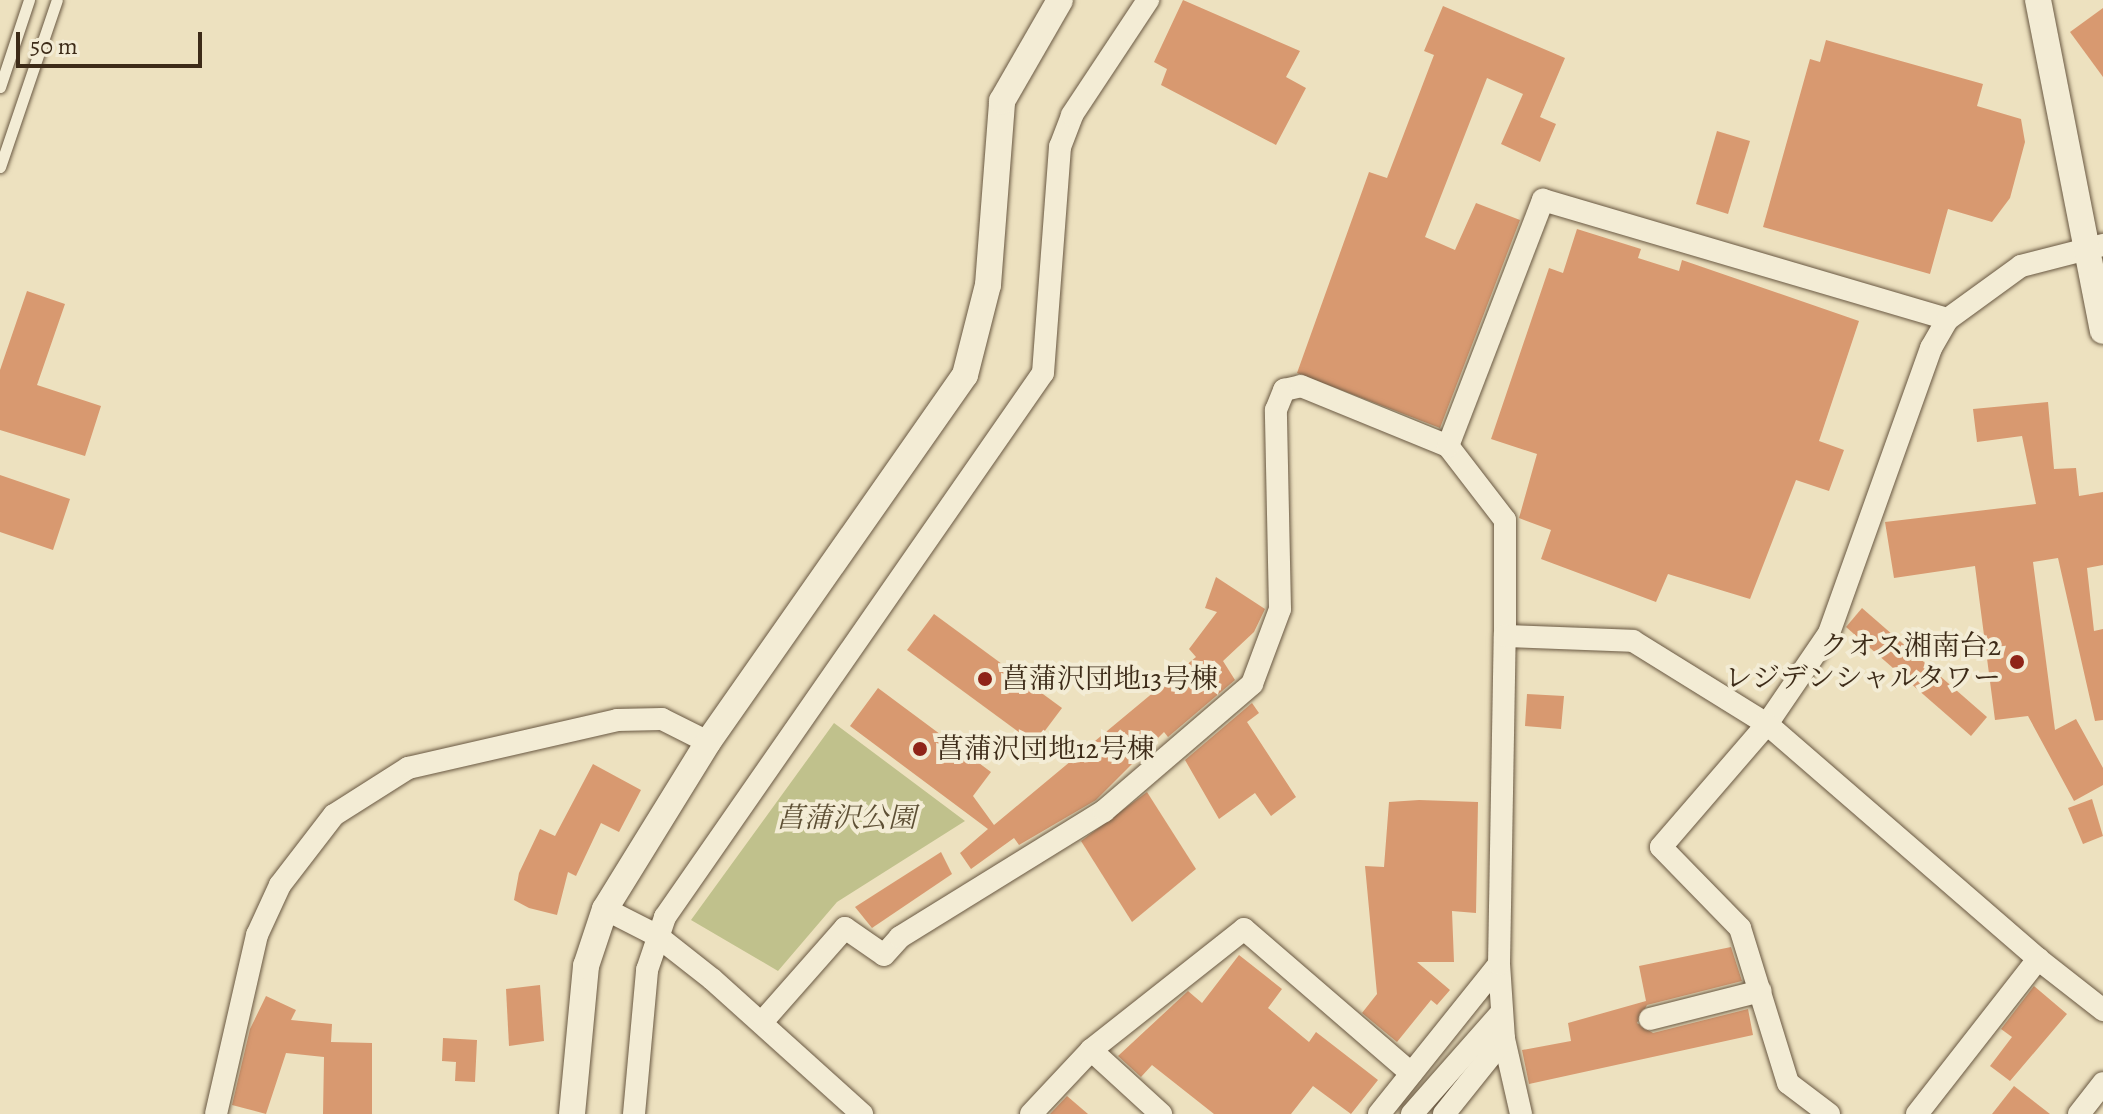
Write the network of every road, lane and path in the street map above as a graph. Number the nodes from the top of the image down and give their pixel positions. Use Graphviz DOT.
graph roads {
  1 [pos="29,0"];
  2 [pos="57,0"];
  3 [pos="1060,0"];
  4 [pos="1148,0"];
  5 [pos="2038,0"];
  6 [pos="0,87"];
  7 [pos="0,167"];
  8 [pos="2094,246"];
  9 [pos="1948,319"];
  10 [pos="2103,331"];
  11 [pos="1448,446"];
  12 [pos="1505,636"];
  13 [pos="1767,724"];
  14 [pos="708,742"];
  15 [pos="605,909"];
  16 [pos="656,935"];
  17 [pos="2038,959"];
  18 [pos="1499,964"];
  19 [pos="1761,991"];
  20 [pos="2103,1010"];
  21 [pos="1501,1013"];
  22 [pos="1650,1019"];
  23 [pos="763,1021"];
  24 [pos="1504,1039"];
  25 [pos="1091,1050"];
  26 [pos="1411,1073"];
  27 [pos="2103,1083"];
  28 [pos="216,1114"];
  29 [pos="572,1114"];
  30 [pos="634,1114"];
  31 [pos="862,1114"];
  32 [pos="1031,1114"];
  33 [pos="1161,1114"];
  34 [pos="1379,1114"];
  35 [pos="1412,1114"];
  36 [pos="1444,1114"];
  37 [pos="1521,1114"];
  38 [pos="1829,1114"];
  39 [pos="1917,1114"];
  40 [pos="2079,1114"];
  1 -- 6 [label="lane"];
  2 -- 7 [label="lane"];
  3 -- 14 [label="street"];
  4 -- 16 [label="street"];
  5 -- 8 [label="street"];
  8 -- 9 [label="street"];
  8 -- 10 [label="street"];
  9 -- 11 [label="street"];
  9 -- 13 [label="street"];
  11 -- 12 [label="street"];
  11 -- 23 [label="street"];
  12 -- 13 [label="street"];
  12 -- 18 [label="street"];
  13 -- 17 [label="street"];
  13 -- 19 [label="street"];
  14 -- 15 [label="street"];
  14 -- 28 [label="street"];
  15 -- 16 [label="street"];
  15 -- 29 [label="street"];
  16 -- 23 [label="street"];
  16 -- 30 [label="street"];
  17 -- 20 [label="street"];
  17 -- 39 [label="street"];
  18 -- 21 [label="street"];
  18 -- 26 [label="street"];
  19 -- 22 [label="street"];
  19 -- 38 [label="street"];
  21 -- 24 [label="street"];
  21 -- 35 [label="street"];
  23 -- 31 [label="street"];
  24 -- 36 [label="street"];
  24 -- 37 [label="street"];
  25 -- 26 [label="street"];
  25 -- 32 [label="street"];
  25 -- 33 [label="street"];
  26 -- 34 [label="street"];
  27 -- 40 [label="street"];
}
